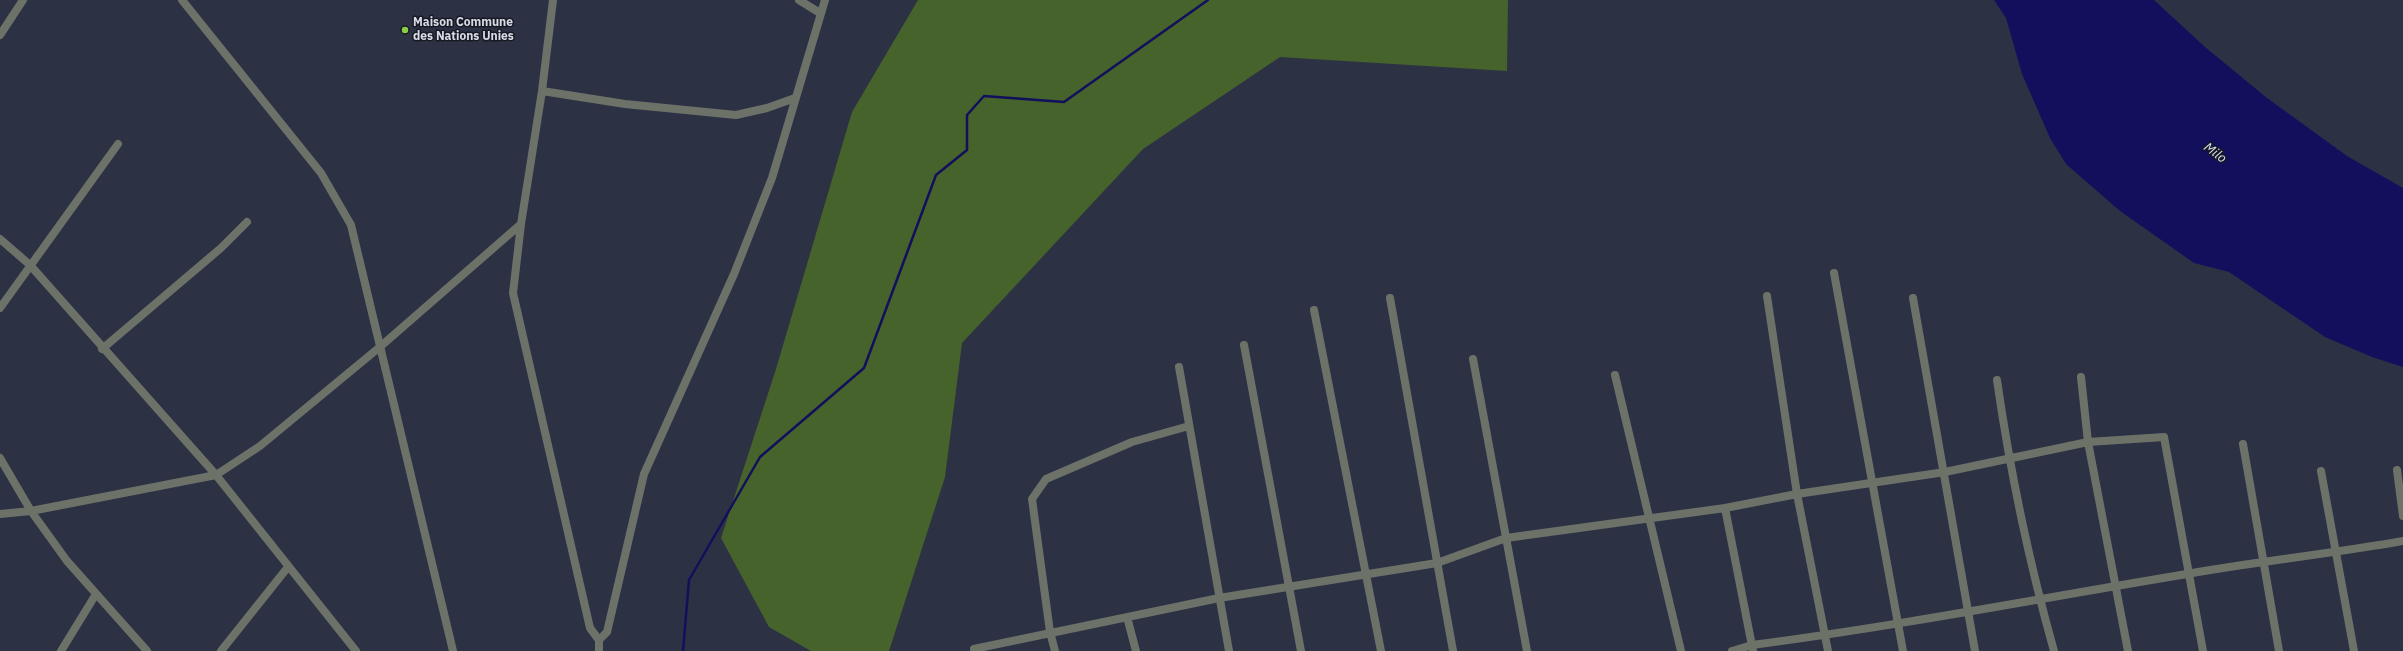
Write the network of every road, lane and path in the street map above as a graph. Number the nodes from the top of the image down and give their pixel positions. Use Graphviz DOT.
graph roads {
  1 [pos="23,0"];
  2 [pos="182,0"];
  3 [pos="553,0"];
  4 [pos="799,0"];
  5 [pos="825,0"];
  6 [pos="820,13"];
  7 [pos="0,35"];
  8 [pos="542,91"];
  9 [pos="795,98"];
  10 [pos="118,144"];
  11 [pos="247,222"];
  12 [pos="521,224"];
  13 [pos="0,239"];
  14 [pos="30,265"];
  15 [pos="1834,273"];
  16 [pos="1767,296"];
  17 [pos="1390,298"];
  18 [pos="1913,298"];
  19 [pos="0,308"];
  20 [pos="1314,310"];
  21 [pos="1244,345"];
  22 [pos="381,346"];
  23 [pos="102,348"];
  24 [pos="1473,359"];
  25 [pos="1179,367"];
  26 [pos="1615,375"];
  27 [pos="2081,377"];
  28 [pos="1997,380"];
  29 [pos="1189,426"];
  30 [pos="2088,442"];
  31 [pos="2243,444"];
  32 [pos="2009,457"];
  33 [pos="0,458"];
  34 [pos="2397,470"];
  35 [pos="2322,471"];
  36 [pos="1945,472"];
  37 [pos="216,475"];
  38 [pos="1873,482"];
  39 [pos="1798,494"];
  40 [pos="1724,508"];
  41 [pos="31,511"];
  42 [pos="0,514"];
  43 [pos="2403,516"];
  44 [pos="1649,517"];
  45 [pos="1506,538"];
  46 [pos="2403,542"];
  47 [pos="2335,554"];
  48 [pos="1437,563"];
  49 [pos="2263,564"];
  50 [pos="288,567"];
  51 [pos="2188,573"];
  52 [pos="1365,574"];
  53 [pos="2115,587"];
  54 [pos="1288,588"];
  55 [pos="96,594"];
  56 [pos="1219,598"];
  57 [pos="2039,599"];
  58 [pos="1968,613"];
  59 [pos="1127,617"];
  60 [pos="1898,622"];
  61 [pos="1050,632"];
  62 [pos="1825,636"];
  63 [pos="599,640"];
  64 [pos="1753,648"];
  65 [pos="974,649"];
  66 [pos="61,651"];
  67 [pos="147,651"];
  68 [pos="221,651"];
  69 [pos="356,651"];
  70 [pos="454,651"];
  71 [pos="599,651"];
  72 [pos="1055,651"];
  73 [pos="1136,651"];
  74 [pos="1229,651"];
  75 [pos="1300,651"];
  76 [pos="1380,651"];
  77 [pos="1453,651"];
  78 [pos="1527,651"];
  79 [pos="1681,651"];
  80 [pos="1732,651"];
  81 [pos="1828,651"];
  82 [pos="1903,651"];
  83 [pos="1975,651"];
  84 [pos="2054,651"];
  85 [pos="2128,651"];
  86 [pos="2203,651"];
  87 [pos="2279,651"];
  88 [pos="2354,651"];
  1 -- 7 [label="street"];
  2 -- 22 [label="street"];
  3 -- 8 [label="street"];
  4 -- 6 [label="street"];
  5 -- 6 [label="street"];
  6 -- 9 [label="street"];
  8 -- 9 [label="street"];
  8 -- 12 [label="street"];
  9 -- 63 [label="street"];
  10 -- 14 [label="street"];
  11 -- 23 [label="street"];
  12 -- 22 [label="street"];
  12 -- 63 [label="street"];
  13 -- 14 [label="street"];
  14 -- 19 [label="street"];
  14 -- 23 [label="street"];
  15 -- 38 [label="street"];
  16 -- 39 [label="street"];
  17 -- 48 [label="street"];
  18 -- 36 [label="street"];
  20 -- 52 [label="street"];
  21 -- 54 [label="street"];
  22 -- 37 [label="street"];
  22 -- 70 [label="street"];
  23 -- 37 [label="street"];
  24 -- 45 [label="street"];
  25 -- 29 [label="street"];
  26 -- 44 [label="street"];
  27 -- 30 [label="street"];
  28 -- 32 [label="street"];
  29 -- 56 [label="street"];
  29 -- 61 [label="street"];
  30 -- 32 [label="street"];
  30 -- 51 [label="street"];
  30 -- 53 [label="street"];
  31 -- 49 [label="street"];
  32 -- 36 [label="street"];
  32 -- 57 [label="street"];
  33 -- 41 [label="street"];
  34 -- 43 [label="street"];
  35 -- 47 [label="street"];
  36 -- 38 [label="street"];
  36 -- 58 [label="street"];
  37 -- 41 [label="street"];
  37 -- 50 [label="street"];
  38 -- 39 [label="street"];
  38 -- 60 [label="street"];
  39 -- 40 [label="street"];
  39 -- 62 [label="street"];
  40 -- 44 [label="street"];
  40 -- 64 [label="street"];
  41 -- 42 [label="street"];
  41 -- 55 [label="street"];
  44 -- 45 [label="street"];
  44 -- 79 [label="street"];
  45 -- 48 [label="street"];
  45 -- 78 [label="street"];
  46 -- 47 [label="street"];
  47 -- 49 [label="street"];
  47 -- 88 [label="street"];
  48 -- 52 [label="street"];
  48 -- 77 [label="street"];
  49 -- 51 [label="street"];
  49 -- 87 [label="street"];
  50 -- 68 [label="street"];
  50 -- 69 [label="street"];
  51 -- 53 [label="street"];
  51 -- 86 [label="street"];
  52 -- 54 [label="street"];
  52 -- 76 [label="street"];
  53 -- 57 [label="street"];
  53 -- 85 [label="street"];
  54 -- 56 [label="street"];
  54 -- 75 [label="street"];
  55 -- 66 [label="street"];
  55 -- 67 [label="street"];
  56 -- 59 [label="street"];
  56 -- 74 [label="street"];
  57 -- 58 [label="street"];
  57 -- 84 [label="street"];
  58 -- 60 [label="street"];
  58 -- 83 [label="street"];
  59 -- 61 [label="street"];
  59 -- 73 [label="street"];
  60 -- 62 [label="street"];
  60 -- 82 [label="street"];
  61 -- 65 [label="street"];
  61 -- 72 [label="street"];
  62 -- 64 [label="street"];
  62 -- 81 [label="street"];
  63 -- 71 [label="street"];
  64 -- 80 [label="street"];
}
